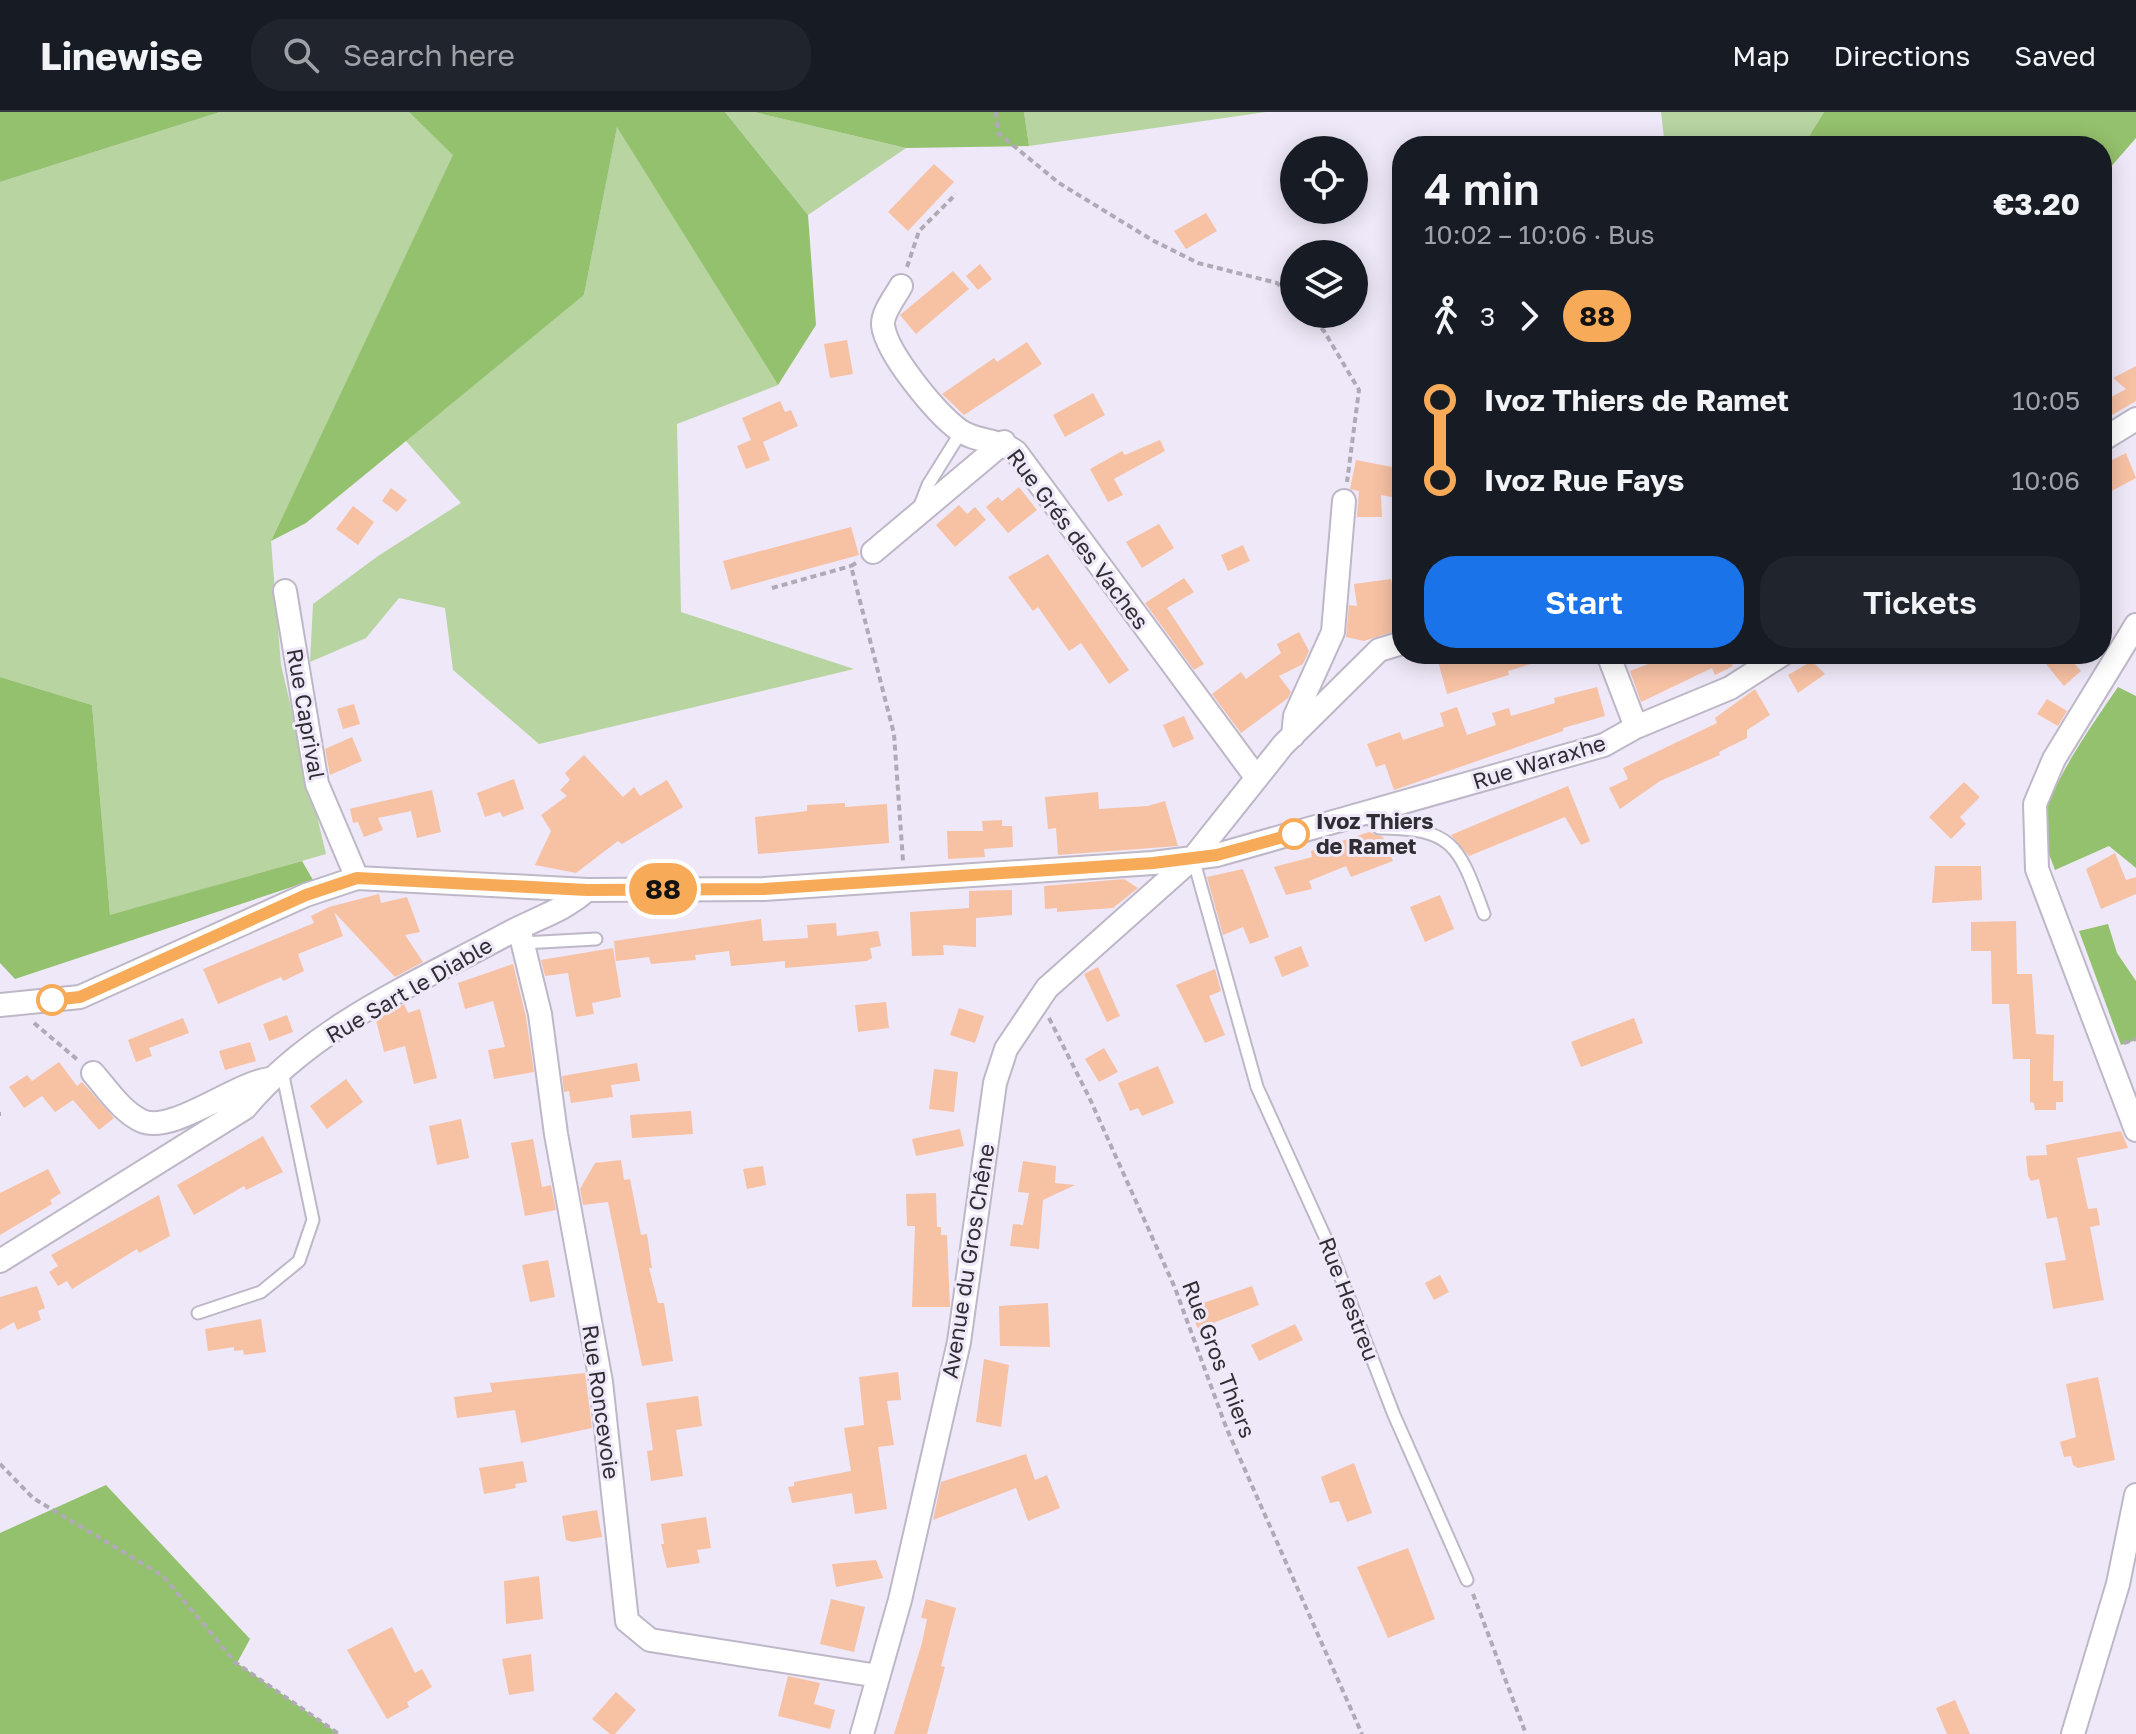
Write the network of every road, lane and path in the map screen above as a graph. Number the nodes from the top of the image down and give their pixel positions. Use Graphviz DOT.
graph roads {
  1 [pos="996,112"];
  2 [pos="956,194"];
  3 [pos="901,286"];
  4 [pos="1280,286"];
  5 [pos="1321,328"];
  6 [pos="2136,419"];
  7 [pos="961,432"];
  8 [pos="2112,434"];
  9 [pos="1004,442"];
  10 [pos="1344,501"];
  11 [pos="917,514"];
  12 [pos="873,552"];
  13 [pos="851,566"];
  14 [pos="772,588"];
  15 [pos="285,591"];
  16 [pos="2136,625"];
  17 [pos="1392,646"];
  18 [pos="1612,664"];
  19 [pos="1767,664"];
  20 [pos="1636,727"];
  21 [pos="1293,736"];
  22 [pos="1256,777"];
  23 [pos="1369,812"];
  24 [pos="1193,858"];
  25 [pos="357,878"];
  26 [pos="905,880"];
  27 [pos="587,890"];
  28 [pos="1484,914"];
  29 [pos="521,935"];
  30 [pos="596,939"];
  31 [pos="1039,998"];
  32 [pos="25,1004"];
  33 [pos="0,1005"];
  34 [pos="93,1073"];
  35 [pos="275,1073"];
  36 [pos="2136,1130"];
  37 [pos="0,1261"];
  38 [pos="198,1313"];
  39 [pos="0,1464"];
  40 [pos="2136,1495"];
  41 [pos="1467,1580"];
  42 [pos="878,1676"];
  43 [pos="339,1734"];
  44 [pos="862,1734"];
  45 [pos="1362,1734"];
  46 [pos="1526,1734"];
  47 [pos="2073,1734"];
  1 -- 4 [label="path"];
  2 -- 3 [label="path"];
  3 -- 7 [label="street"];
  5 -- 10 [label="path"];
  6 -- 8 [label="street"];
  7 -- 9 [label="street, Rue Grés des Vaches"];
  7 -- 11 [label="lane"];
  9 -- 11 [label="street"];
  9 -- 22 [label="street, Rue Grés des Vaches"];
  10 -- 21 [label="street"];
  11 -- 12 [label="street"];
  12 -- 13 [label="path"];
  13 -- 14 [label="path"];
  13 -- 26 [label="path"];
  15 -- 25 [label="street, Rue Caprival"];
  16 -- 36 [label="street"];
  17 -- 21 [label="street, Avenue du Gros Chêne"];
  18 -- 20 [label="street"];
  19 -- 20 [label="street, Rue Waraxhe"];
  20 -- 23 [label="street, Rue Waraxhe"];
  21 -- 22 [label="street, Avenue du Gros Chêne"];
  22 -- 24 [label="street, Avenue du Gros Chêne"];
  23 -- 24 [label="street, Rue Waraxhe"];
  23 -- 28 [label="lane"];
  24 -- 26 [label="street, Rue Waraxhe"];
  24 -- 31 [label="street, Avenue du Gros Chêne"];
  24 -- 41 [label="lane, Rue Hestreu"];
  25 -- 27 [label="street, Rue Waraxhe"];
  25 -- 32 [label="street"];
  26 -- 27 [label="street, Rue Waraxhe"];
  27 -- 29 [label="street, Rue Sart le Diable"];
  29 -- 30 [label="lane"];
  29 -- 35 [label="street, Rue Sart le Diable"];
  29 -- 42 [label="street, Rue Roncevoie"];
  31 -- 42 [label="street, Avenue du Gros Chêne"];
  31 -- 45 [label="path, Rue Gros Thiers"];
  32 -- 33 [label="street"];
  32 -- 34 [label="path"];
  34 -- 35 [label="street"];
  35 -- 37 [label="street, Rue Sart le Diable"];
  35 -- 38 [label="lane"];
  39 -- 43 [label="path"];
  40 -- 47 [label="street"];
  41 -- 46 [label="path"];
  42 -- 44 [label="street, Avenue du Gros Chêne"];
}
